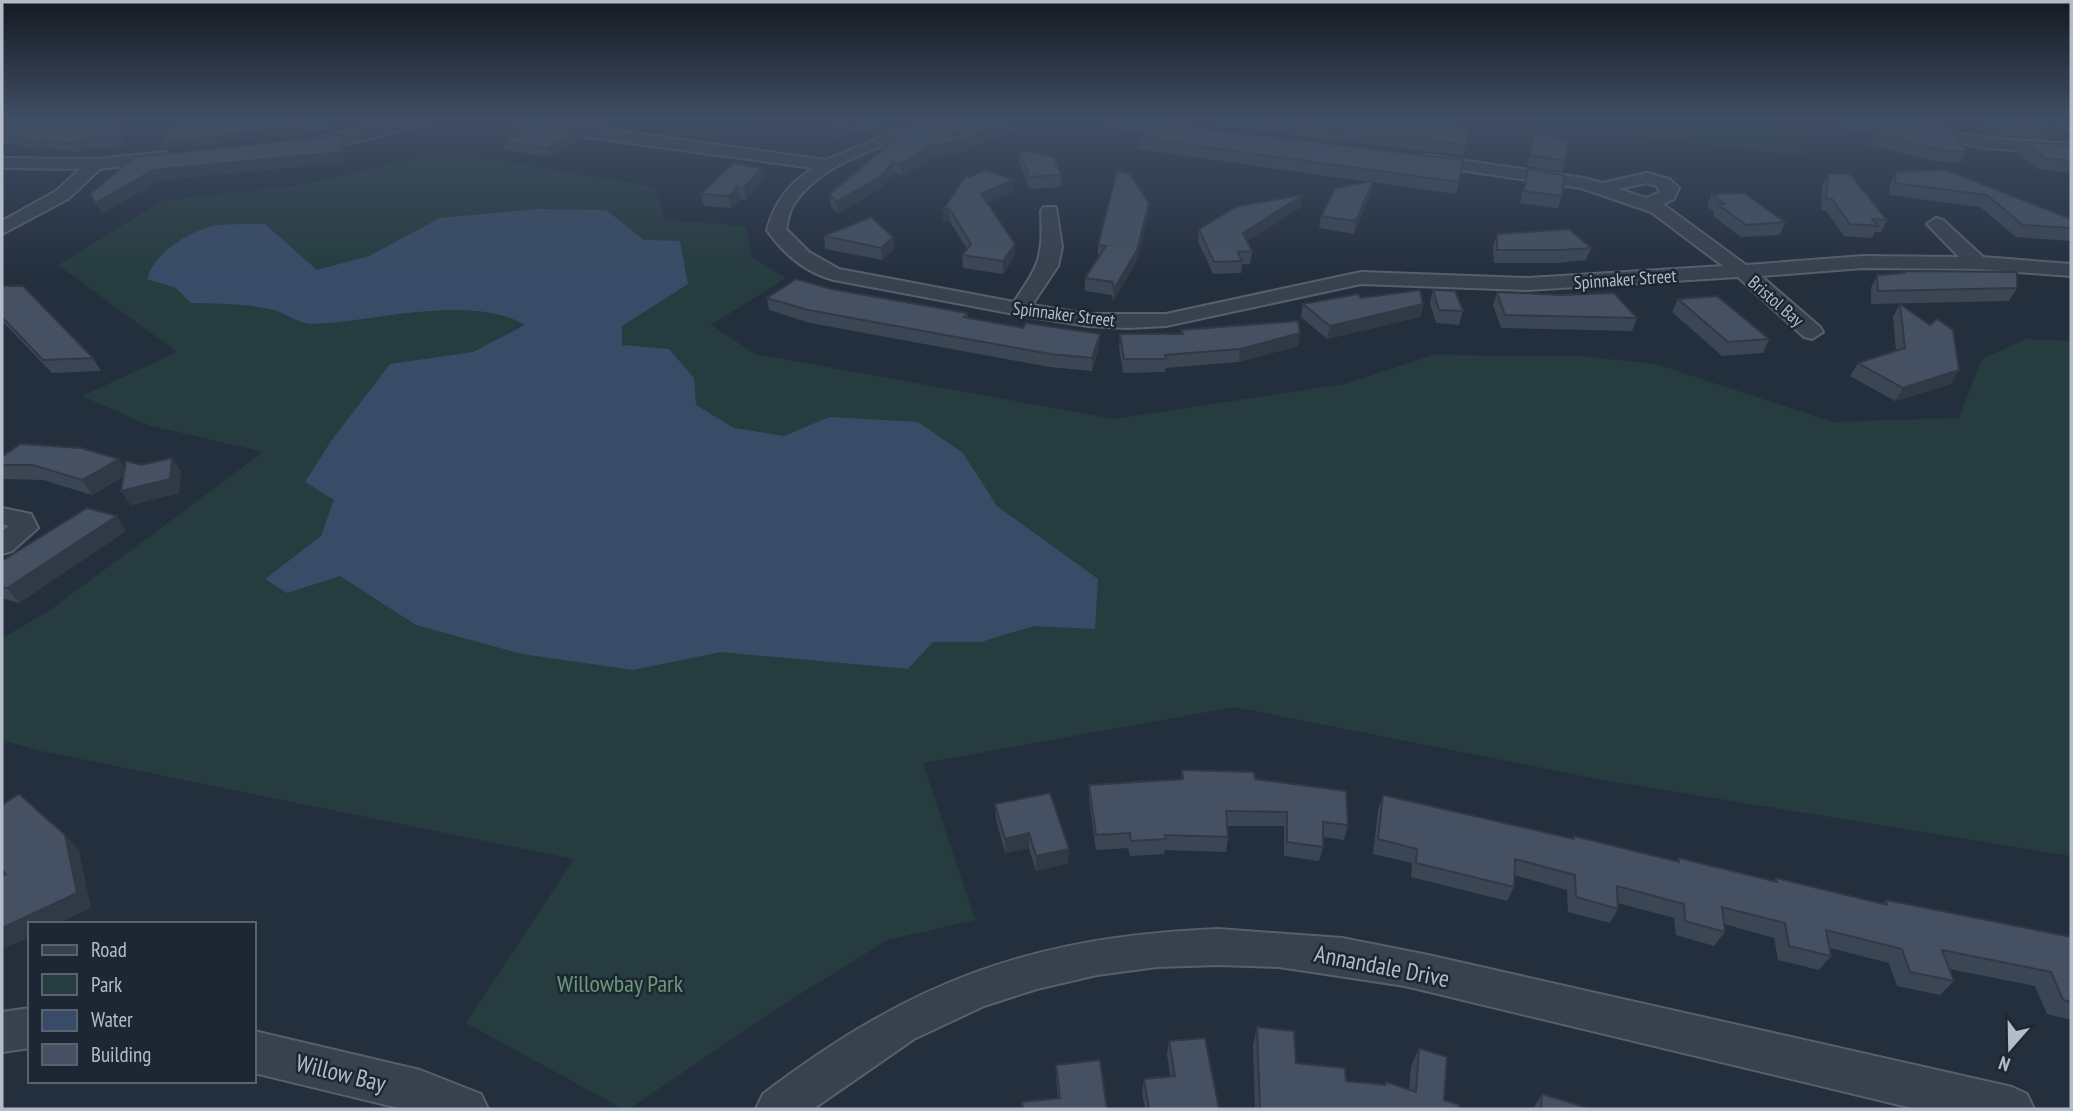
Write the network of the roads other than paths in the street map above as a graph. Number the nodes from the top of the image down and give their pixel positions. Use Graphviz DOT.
graph roads {
  1 [pos="86,172"];
  2 [pos="819,172"];
  3 [pos="1519,172"];
  4 [pos="1606,188"];
  5 [pos="1647,204"];
  6 [pos="1050,211"];
  7 [pos="1936,224"];
  8 [pos="2,228"];
  9 [pos="1977,263"];
  10 [pos="1740,270"];
  11 [pos="2071,270"];
  12 [pos="1019,309"];
  13 [pos="1812,332"];
  14 [pos="2,516"];
  15 [pos="2,545"];
  16 [pos="28,1028"];
  17 [pos="2,1032"];
  18 [pos="256,1052"];
  19 [pos="466,1109"];
  20 [pos="778,1109"];
  21 [pos="2012,1109"];
  1 -- 8 [label="street"];
  2 -- 12 [label="street, Spinnaker Street"];
  3 -- 4 [label="street"];
  4 -- 5 [label="street"];
  4 -- 5 [label="street"];
  5 -- 10 [label="street"];
  6 -- 12 [label="street"];
  7 -- 9 [label="street"];
  9 -- 10 [label="street, Spinnaker Street"];
  9 -- 11 [label="street, Spinnaker Street"];
  10 -- 12 [label="street, Spinnaker Street"];
  10 -- 13 [label="street, Bristol Bay"];
  14 -- 15 [label="street"];
  16 -- 17 [label="street"];
  18 -- 19 [label="street, Willow Bay"];
  20 -- 21 [label="street, Annandale Drive"];
}
